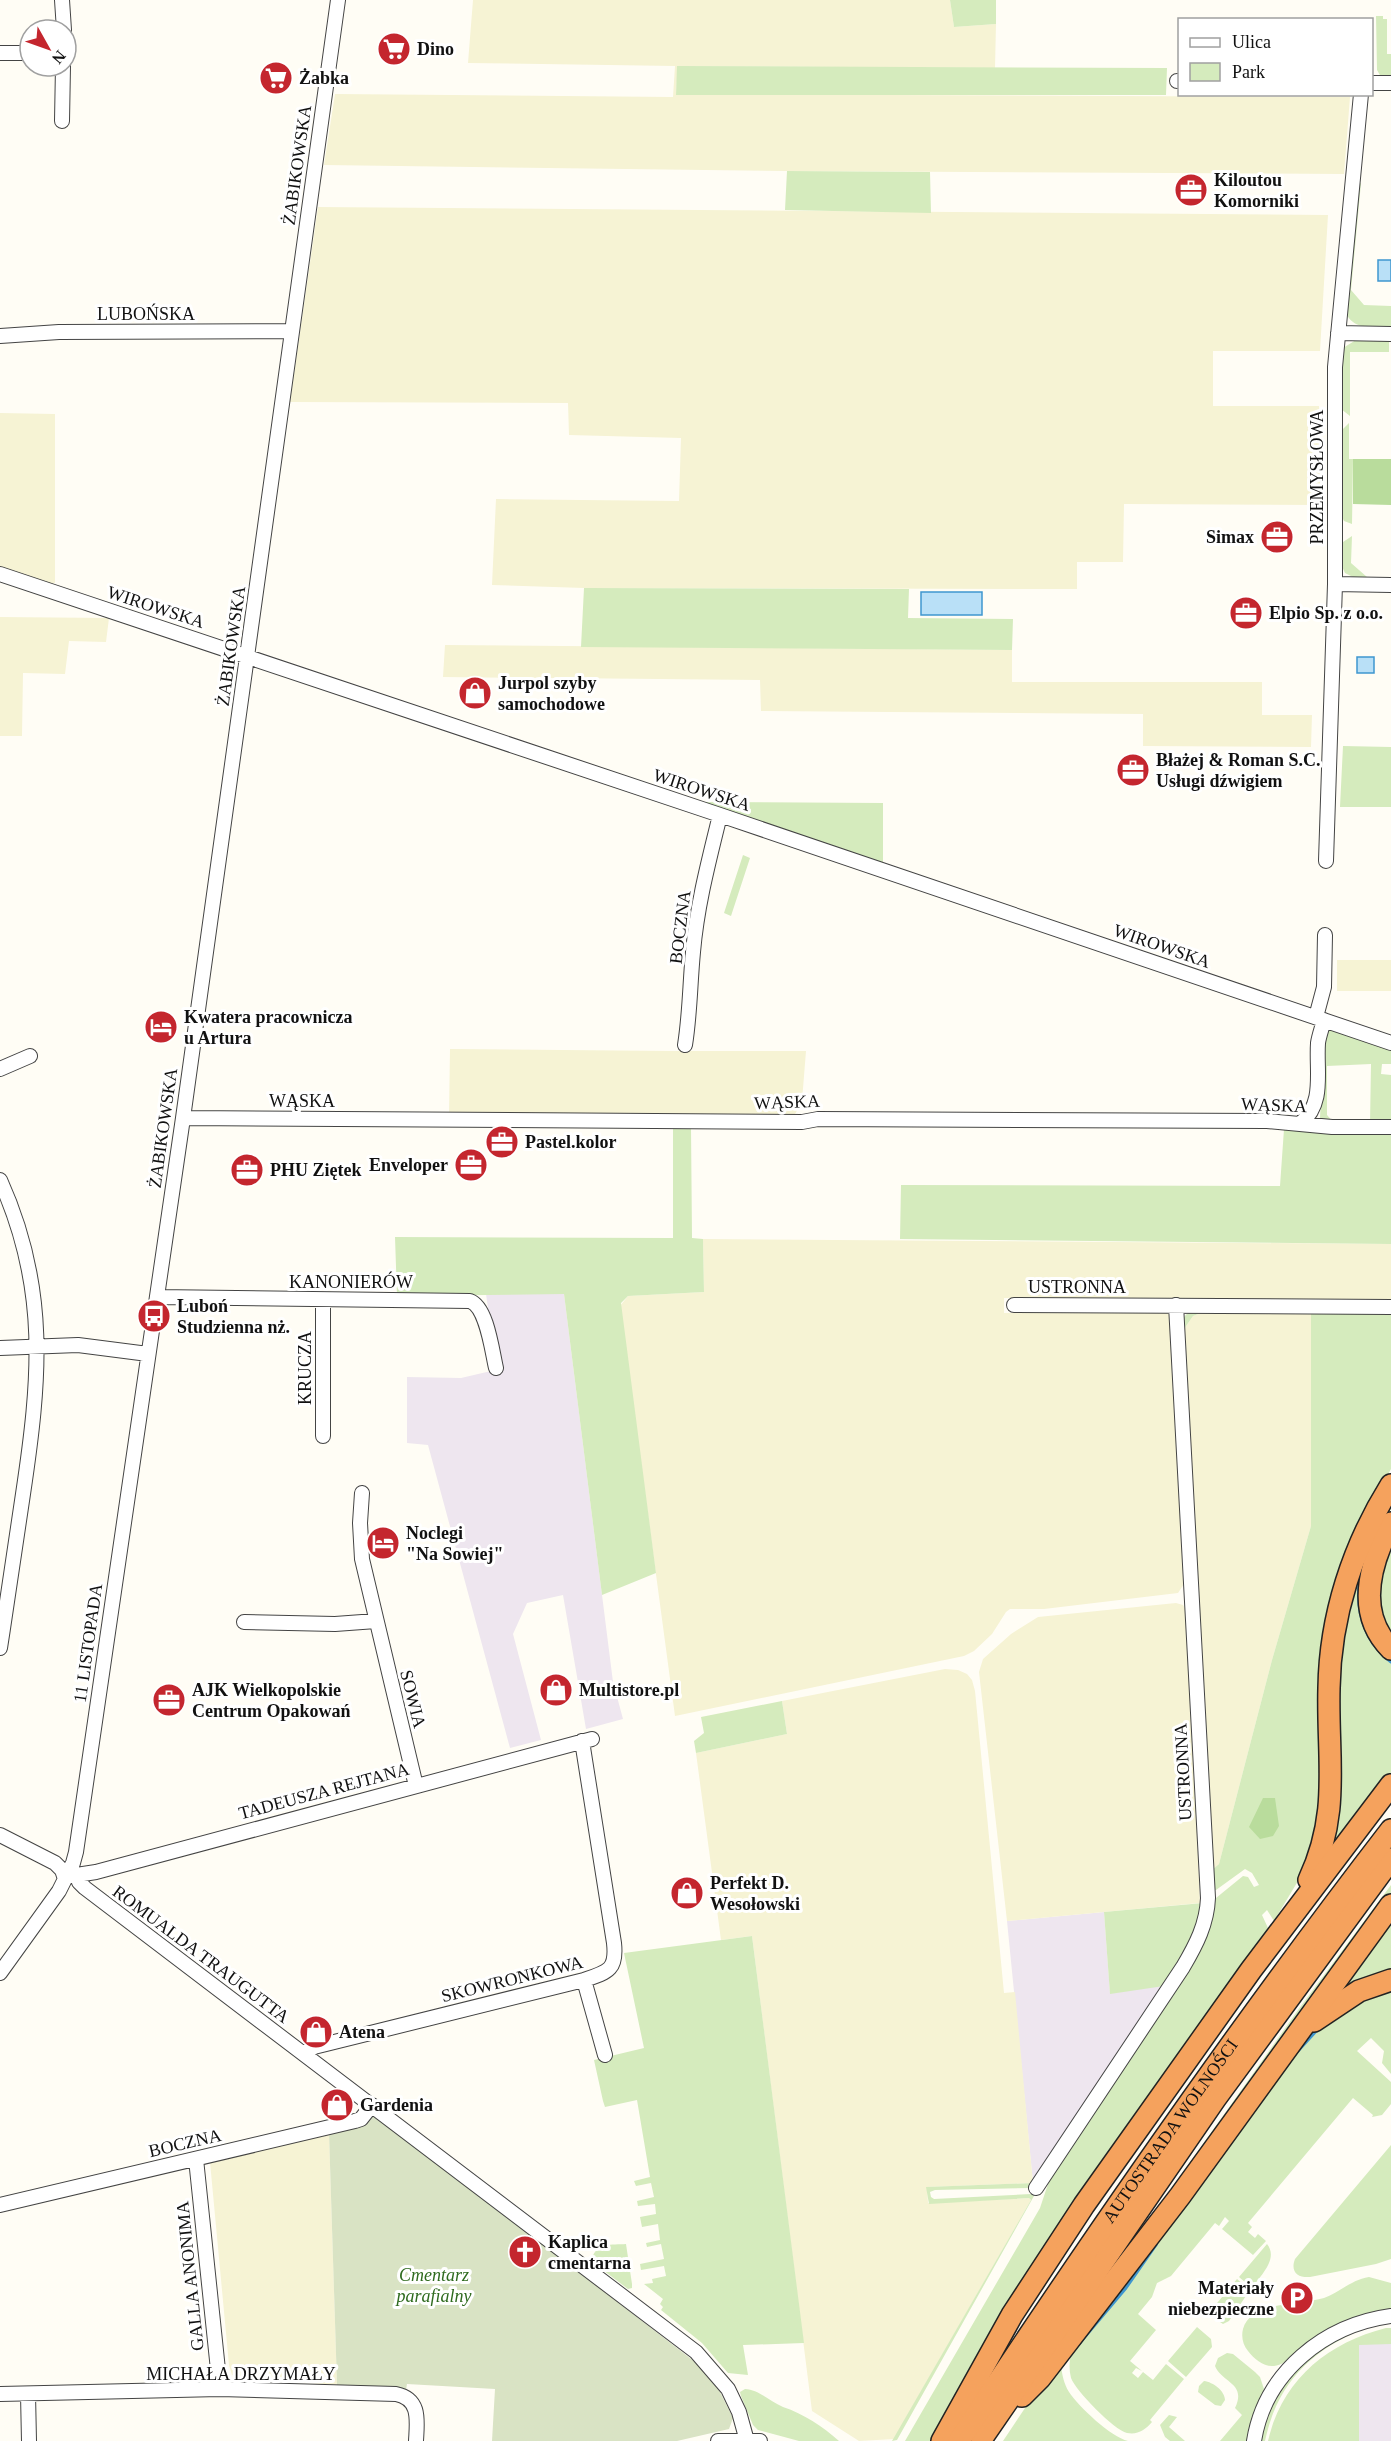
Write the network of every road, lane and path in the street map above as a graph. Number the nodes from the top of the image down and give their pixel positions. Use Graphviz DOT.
graph roads {
  1 [pos="62,0"];
  2 [pos="338,0"];
  3 [pos="63,18"];
  4 [pos="0,53"];
  5 [pos="18,53"];
  6 [pos="63,78"];
  7 [pos="1373,83"];
  8 [pos="1391,83"];
  9 [pos="1361,96"];
  10 [pos="62,121"];
  11 [pos="292,331"];
  12 [pos="1338,333"];
  13 [pos="1391,334"];
  14 [pos="0,336"];
  15 [pos="0,574"];
  16 [pos="1335,584"];
  17 [pos="1391,585"];
  18 [pos="248,656"];
  19 [pos="720,815"];
  20 [pos="1326,861"];
  21 [pos="1325,936"];
  22 [pos="1320,1019"];
  23 [pos="1391,1043"];
  24 [pos="685,1045"];
  25 [pos="30,1056"];
  26 [pos="0,1069"];
  27 [pos="183,1118"];
  28 [pos="1301,1123"];
  29 [pos="1391,1127"];
  30 [pos="0,1180"];
  31 [pos="157,1297"];
  32 [pos="323,1300"];
  33 [pos="1014,1305"];
  34 [pos="1176,1305"];
  35 [pos="1391,1307"];
  36 [pos="37,1345"];
  37 [pos="0,1348"];
  38 [pos="148,1354"];
  39 [pos="496,1368"];
  40 [pos="323,1436"];
  41 [pos="1391,1485"];
  42 [pos="362,1493"];
  43 [pos="1391,1523"];
  44 [pos="376,1621"];
  45 [pos="244,1622"];
  46 [pos="0,1648"];
  47 [pos="1391,1649"];
  48 [pos="587,1740"];
  49 [pos="1391,1785"];
  50 [pos="416,1786"];
  51 [pos="1391,1830"];
  52 [pos="0,1835"];
  53 [pos="1391,1859"];
  54 [pos="70,1876"];
  55 [pos="1391,1905"];
  56 [pos="1292,1914"];
  57 [pos="0,1972"];
  58 [pos="584,1980"];
  59 [pos="1391,1980"];
  60 [pos="1284,2052"];
  61 [pos="304,2054"];
  62 [pos="605,2055"];
  63 [pos="372,2105"];
  64 [pos="196,2159"];
  65 [pos="1036,2188"];
  66 [pos="0,2205"];
  67 [pos="1391,2316"];
  68 [pos="220,2389"];
  69 [pos="0,2394"];
  70 [pos="28,2394"];
  71 [pos="981,2439"];
  72 [pos="29,2441"];
  73 [pos="416,2441"];
  74 [pos="718,2441"];
  75 [pos="751,2441"];
  76 [pos="942,2441"];
  77 [pos="959,2441"];
  78 [pos="1254,2441"];
  1 -- 3 [label="street"];
  2 -- 11 [label="street, ŻABIKOWSKA"];
  4 -- 5 [label="street"];
  6 -- 10 [label="street"];
  7 -- 8 [label="street"];
  9 -- 12 [label="street, PRZEMYSŁOWA"];
  11 -- 14 [label="street, LUBOŃSKA"];
  11 -- 18 [label="street, ŻABIKOWSKA"];
  12 -- 13 [label="street"];
  12 -- 16 [label="street, PRZEMYSŁOWA"];
  15 -- 18 [label="street, WIROWSKA"];
  16 -- 17 [label="street"];
  16 -- 20 [label="street, PRZEMYSŁOWA"];
  18 -- 19 [label="street, WIROWSKA"];
  18 -- 27 [label="street, ŻABIKOWSKA"];
  19 -- 22 [label="street, WIROWSKA"];
  19 -- 24 [label="street, BOCZNA"];
  21 -- 22 [label="street"];
  22 -- 23 [label="street, WIROWSKA"];
  22 -- 28 [label="street"];
  25 -- 26 [label="street"];
  27 -- 28 [label="street, WĄSKA"];
  27 -- 31 [label="street, ŻABIKOWSKA"];
  28 -- 29 [label="street, WĄSKA"];
  30 -- 36 [label="street"];
  31 -- 32 [label="street, KANONIERÓW"];
  31 -- 38 [label="street, 11 LISTOPADA"];
  32 -- 39 [label="street, KANONIERÓW"];
  32 -- 40 [label="street, KRUCZA"];
  33 -- 34 [label="street, USTRONNA"];
  34 -- 35 [label="street, USTRONNA"];
  34 -- 65 [label="street, USTRONNA"];
  36 -- 37 [label="street"];
  36 -- 38 [label="street"];
  36 -- 46 [label="street"];
  38 -- 54 [label="street, 11 LISTOPADA"];
  41 -- 56 [label="highway"];
  42 -- 44 [label="street, SOWIA"];
  43 -- 47 [label="highway"];
  44 -- 45 [label="street"];
  44 -- 50 [label="street, SOWIA"];
  48 -- 50 [label="street, TADEUSZA REJTANA"];
  48 -- 58 [label="street, SKOWRONKOWA"];
  49 -- 56 [label="highway"];
  50 -- 54 [label="street, TADEUSZA REJTANA"];
  51 -- 77 [label="highway, AUTOSTRADA WOLNOŚCI"];
  52 -- 54 [label="street, ROMUALDA TRAUGUTTA"];
  53 -- 71 [label="highway, AUTOSTRADA WOLNOŚCI"];
  54 -- 57 [label="street, 11 LISTOPADA"];
  54 -- 61 [label="street, ROMUALDA TRAUGUTTA"];
  55 -- 60 [label="highway"];
  56 -- 76 [label="highway"];
  58 -- 61 [label="street, SKOWRONKOWA"];
  58 -- 62 [label="street"];
  59 -- 60 [label="highway"];
  60 -- 71 [label="highway"];
  61 -- 63 [label="street, ROMUALDA TRAUGUTTA"];
  63 -- 64 [label="street, BOCZNA"];
  63 -- 75 [label="street, ROMUALDA TRAUGUTTA"];
  64 -- 66 [label="street, BOCZNA"];
  64 -- 68 [label="street, GALLA ANONIMA"];
  67 -- 78 [label="street"];
  68 -- 70 [label="street, MICHAŁA DRZYMAŁY"];
  68 -- 73 [label="street, MICHAŁA DRZYMAŁY"];
  69 -- 70 [label="street, MICHAŁA DRZYMAŁY"];
  70 -- 72 [label="street"];
  74 -- 75 [label="street"];
}
